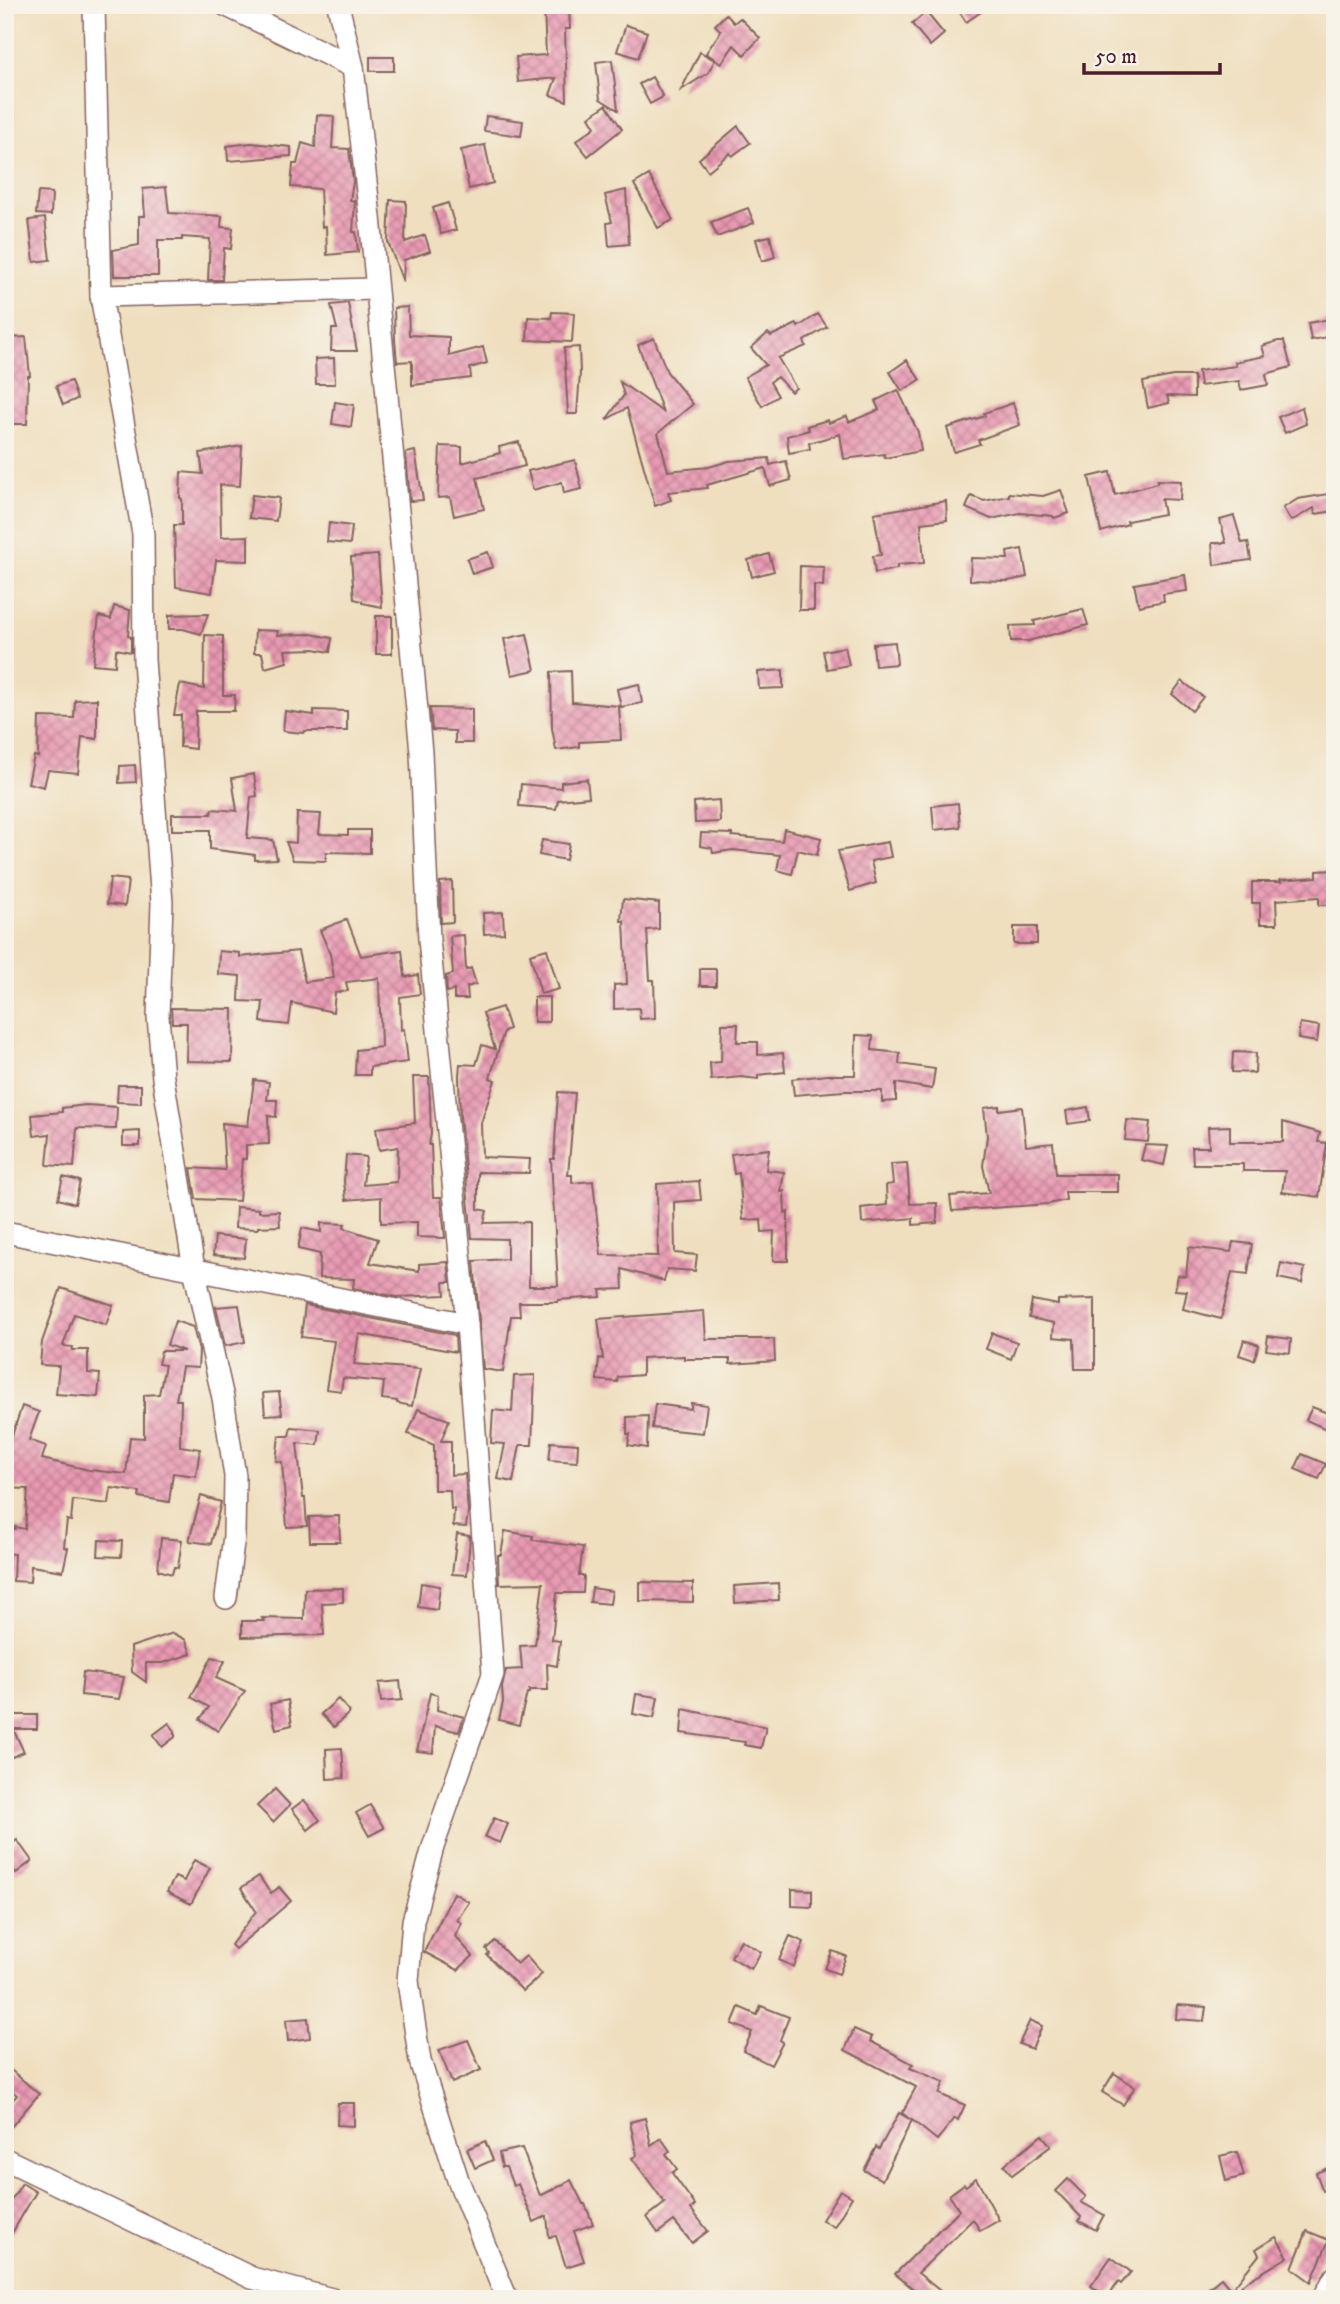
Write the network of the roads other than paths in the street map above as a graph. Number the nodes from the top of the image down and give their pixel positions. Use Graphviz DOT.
graph roads {
  1 [pos="94,5"];
  2 [pos="225,5"];
  3 [pos="338,5"];
  4 [pos="353,67"];
  5 [pos="375,289"];
  6 [pos="101,296"];
  7 [pos="5,1231"];
  8 [pos="194,1269"];
  9 [pos="467,1324"];
  10 [pos="226,1598"];
  11 [pos="5,2159"];
  12 [pos="1335,2277"];
  13 [pos="332,2299"];
  14 [pos="507,2299"];
  15 [pos="1323,2299"];
  1 -- 6 [label="street"];
  2 -- 4 [label="street"];
  3 -- 4 [label="street"];
  4 -- 5 [label="street"];
  5 -- 6 [label="street"];
  5 -- 9 [label="street"];
  6 -- 8 [label="street"];
  7 -- 8 [label="street"];
  8 -- 9 [label="street"];
  8 -- 10 [label="street"];
  9 -- 14 [label="street"];
  11 -- 13 [label="street"];
  12 -- 15 [label="street"];
}
